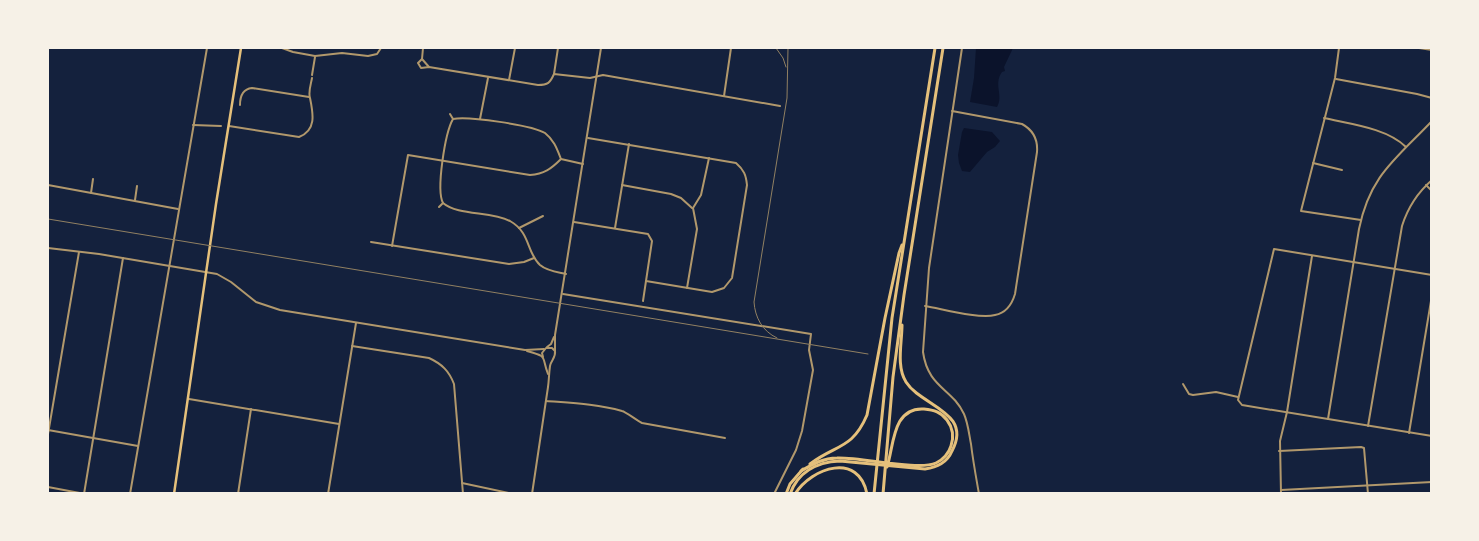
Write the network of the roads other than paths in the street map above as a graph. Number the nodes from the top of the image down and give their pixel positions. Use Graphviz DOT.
graph roads {
  1 [pos="207,48"];
  2 [pos="241,48"];
  3 [pos="282,48"];
  4 [pos="381,48"];
  5 [pos="423,48"];
  6 [pos="515,48"];
  7 [pos="558,48"];
  8 [pos="601,48"];
  9 [pos="731,48"];
  10 [pos="935,48"];
  11 [pos="943,48"];
  12 [pos="962,48"];
  13 [pos="1339,48"];
  14 [pos="1418,48"];
  15 [pos="1432,50"];
  16 [pos="315,56"];
  17 [pos="422,59"];
  18 [pos="429,67"];
  19 [pos="554,74"];
  20 [pos="488,77"];
  21 [pos="597,77"];
  22 [pos="1335,78"];
  23 [pos="510,80"];
  24 [pos="724,96"];
  25 [pos="309,97"];
  26 [pos="1432,98"];
  27 [pos="240,105"];
  28 [pos="780,106"];
  29 [pos="952,111"];
  30 [pos="450,114"];
  31 [pos="1324,118"];
  32 [pos="453,119"];
  33 [pos="480,120"];
  34 [pos="1432,121"];
  35 [pos="193,125"];
  36 [pos="221,126"];
  37 [pos="229,126"];
  38 [pos="588,138"];
  39 [pos="629,144"];
  40 [pos="1406,147"];
  41 [pos="709,158"];
  42 [pos="561,159"];
  43 [pos="443,160"];
  44 [pos="1313,163"];
  45 [pos="583,164"];
  46 [pos="1342,170"];
  47 [pos="48,173"];
  48 [pos="48,177"];
  49 [pos="93,179"];
  50 [pos="1432,180"];
  51 [pos="622,185"];
  52 [pos="1426,185"];
  53 [pos="48,186"];
  54 [pos="137,186"];
  55 [pos="1432,191"];
  56 [pos="91,193"];
  57 [pos="135,200"];
  58 [pos="443,203"];
  59 [pos="439,208"];
  60 [pos="693,208"];
  61 [pos="178,209"];
  62 [pos="543,216"];
  63 [pos="1361,220"];
  64 [pos="574,222"];
  65 [pos="519,228"];
  66 [pos="615,228"];
  67 [pos="904,240"];
  68 [pos="371,242"];
  69 [pos="392,246"];
  70 [pos="48,248"];
  71 [pos="79,251"];
  72 [pos="1312,256"];
  73 [pos="124,258"];
  74 [pos="534,258"];
  75 [pos="1354,262"];
  76 [pos="169,266"];
  77 [pos="1394,269"];
  78 [pos="206,272"];
  79 [pos="566,274"];
  80 [pos="1432,275"];
  81 [pos="646,281"];
  82 [pos="687,288"];
  83 [pos="562,294"];
  84 [pos="1432,295"];
  85 [pos="643,301"];
  86 [pos="925,306"];
  87 [pos="902,313"];
  88 [pos="356,322"];
  89 [pos="555,335"];
  90 [pos="352,346"];
  91 [pos="546,348"];
  92 [pos="525,350"];
  93 [pos="555,351"];
  94 [pos="544,358"];
  95 [pos="552,360"];
  96 [pos="548,374"];
  97 [pos="1183,384"];
  98 [pos="1238,397"];
  99 [pos="187,398"];
  100 [pos="546,401"];
  101 [pos="251,409"];
  102 [pos="1287,412"];
  103 [pos="1328,419"];
  104 [pos="340,424"];
  105 [pos="1368,426"];
  106 [pos="48,430"];
  107 [pos="1409,432"];
  108 [pos="48,434"];
  109 [pos="1432,436"];
  110 [pos="93,438"];
  111 [pos="725,438"];
  112 [pos="138,446"];
  113 [pos="1279,451"];
  114 [pos="870,462"];
  115 [pos="894,464"];
  116 [pos="801,471"];
  117 [pos="885,472"];
  118 [pos="1432,482"];
  119 [pos="462,484"];
  120 [pos="1368,486"];
  121 [pos="48,487"];
  122 [pos="1281,490"];
  123 [pos="84,493"];
  124 [pos="130,494"];
  125 [pos="174,494"];
  126 [pos="238,494"];
  127 [pos="328,494"];
  128 [pos="463,494"];
  129 [pos="514,494"];
  130 [pos="532,494"];
  131 [pos="774,494"];
  132 [pos="786,494"];
  133 [pos="790,494"];
  134 [pos="795,494"];
  135 [pos="867,494"];
  136 [pos="874,494"];
  137 [pos="883,494"];
  138 [pos="979,494"];
  139 [pos="1281,494"];
  140 [pos="1368,494"];
  1 -- 35 [label="street"];
  2 -- 37 [label="main road"];
  3 -- 16 [label="street"];
  4 -- 16 [label="street"];
  5 -- 17 [label="street"];
  6 -- 23 [label="street"];
  7 -- 19 [label="street"];
  8 -- 21 [label="street"];
  9 -- 24 [label="street"];
  10 -- 67 [label="highway"];
  11 -- 87 [label="highway"];
  12 -- 29 [label="street"];
  13 -- 22 [label="street"];
  14 -- 15 [label="street"];
  16 -- 25 [label="street"];
  17 -- 18 [label="street"];
  17 -- 18 [label="street"];
  18 -- 20 [label="street"];
  19 -- 21 [label="street"];
  19 -- 23 [label="street"];
  20 -- 23 [label="street"];
  20 -- 33 [label="street"];
  21 -- 24 [label="street"];
  21 -- 38 [label="street"];
  22 -- 26 [label="street"];
  22 -- 31 [label="street"];
  24 -- 28 [label="street"];
  25 -- 27 [label="street"];
  25 -- 37 [label="street"];
  29 -- 86 [label="street"];
  29 -- 86 [label="street"];
  30 -- 32 [label="street"];
  31 -- 40 [label="street"];
  31 -- 44 [label="street"];
  32 -- 33 [label="street"];
  32 -- 43 [label="street"];
  33 -- 42 [label="street"];
  34 -- 40 [label="street"];
  35 -- 36 [label="street"];
  35 -- 61 [label="street"];
  37 -- 78 [label="main road"];
  38 -- 39 [label="street"];
  38 -- 45 [label="street"];
  39 -- 41 [label="street"];
  39 -- 51 [label="street"];
  40 -- 63 [label="street"];
  41 -- 60 [label="street"];
  41 -- 82 [label="street"];
  42 -- 43 [label="street"];
  42 -- 45 [label="street"];
  43 -- 58 [label="street"];
  43 -- 69 [label="street"];
  44 -- 46 [label="street"];
  44 -- 63 [label="street"];
  45 -- 64 [label="street"];
  47 -- 48 [label="street"];
  49 -- 56 [label="street"];
  50 -- 52 [label="street"];
  51 -- 60 [label="street"];
  51 -- 66 [label="street"];
  52 -- 55 [label="street"];
  52 -- 77 [label="street"];
  53 -- 56 [label="street"];
  54 -- 57 [label="street"];
  56 -- 57 [label="street"];
  57 -- 61 [label="street"];
  58 -- 59 [label="street"];
  58 -- 65 [label="street"];
  60 -- 82 [label="street"];
  61 -- 76 [label="street"];
  62 -- 65 [label="street"];
  63 -- 75 [label="street"];
  64 -- 66 [label="street"];
  64 -- 79 [label="street"];
  65 -- 74 [label="street"];
  66 -- 81 [label="street"];
  67 -- 116 [label="highway"];
  67 -- 136 [label="highway"];
  68 -- 69 [label="street"];
  69 -- 74 [label="street"];
  70 -- 71 [label="street"];
  71 -- 73 [label="street"];
  71 -- 106 [label="street"];
  72 -- 75 [label="street"];
  72 -- 98 [label="street"];
  72 -- 102 [label="street"];
  73 -- 76 [label="street"];
  73 -- 110 [label="street"];
  74 -- 79 [label="street"];
  75 -- 77 [label="street"];
  75 -- 103 [label="street"];
  76 -- 78 [label="street"];
  76 -- 112 [label="street"];
  77 -- 80 [label="street"];
  77 -- 105 [label="street"];
  78 -- 88 [label="street"];
  78 -- 99 [label="main road"];
  79 -- 83 [label="street"];
  81 -- 82 [label="street"];
  81 -- 85 [label="street"];
  83 -- 89 [label="street"];
  83 -- 131 [label="street"];
  84 -- 107 [label="street"];
  86 -- 138 [label="street"];
  87 -- 115 [label="highway"];
  87 -- 117 [label="highway"];
  88 -- 90 [label="street"];
  88 -- 92 [label="street"];
  89 -- 91 [label="street"];
  89 -- 93 [label="street"];
  90 -- 104 [label="street"];
  90 -- 119 [label="street"];
  91 -- 92 [label="street"];
  91 -- 93 [label="street"];
  91 -- 94 [label="street"];
  92 -- 94 [label="street"];
  93 -- 95 [label="street"];
  94 -- 95 [label="street"];
  94 -- 96 [label="street"];
  95 -- 96 [label="street"];
  96 -- 100 [label="street"];
  97 -- 98 [label="street"];
  98 -- 102 [label="street"];
  99 -- 101 [label="street"];
  99 -- 125 [label="main road"];
  100 -- 111 [label="street"];
  100 -- 130 [label="street"];
  101 -- 104 [label="street"];
  101 -- 126 [label="street"];
  102 -- 103 [label="street"];
  102 -- 113 [label="street"];
  103 -- 105 [label="street"];
  104 -- 127 [label="street"];
  105 -- 107 [label="street"];
  106 -- 108 [label="street"];
  106 -- 110 [label="street"];
  107 -- 109 [label="street"];
  110 -- 112 [label="street"];
  110 -- 123 [label="street"];
  112 -- 124 [label="street"];
  113 -- 120 [label="street"];
  113 -- 122 [label="street"];
  114 -- 115 [label="highway"];
  114 -- 116 [label="highway"];
  114 -- 133 [label="highway"];
  115 -- 117 [label="highway"];
  116 -- 132 [label="highway"];
  117 -- 137 [label="highway"];
  118 -- 120 [label="street"];
  119 -- 128 [label="street"];
  119 -- 129 [label="street"];
  120 -- 122 [label="street"];
  120 -- 140 [label="street"];
  121 -- 123 [label="street"];
  122 -- 139 [label="street"];
  134 -- 135 [label="highway"];
}
